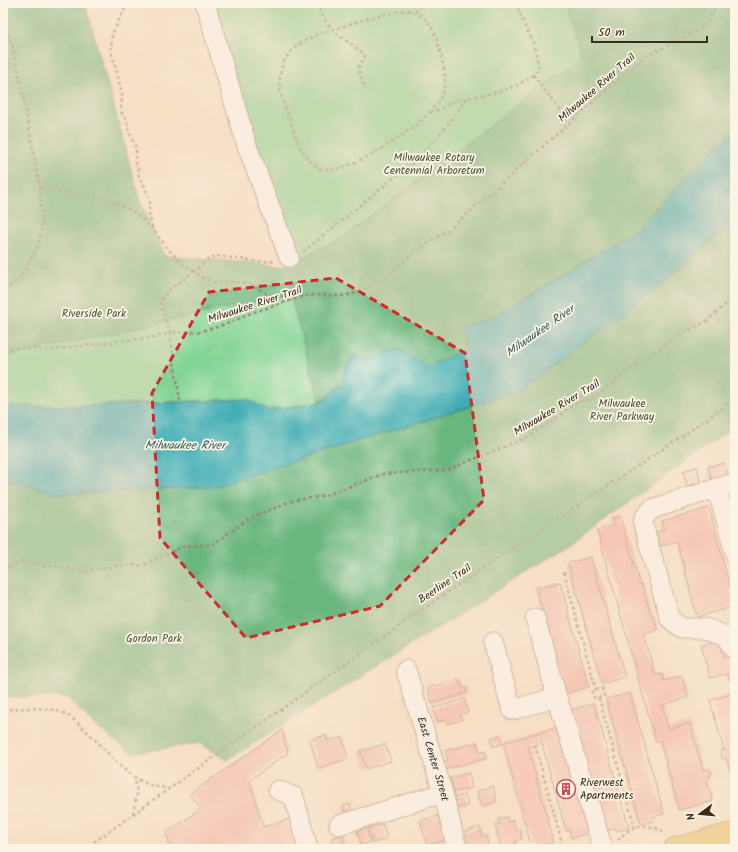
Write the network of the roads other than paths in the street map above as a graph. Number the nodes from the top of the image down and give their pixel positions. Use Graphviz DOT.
graph roads {
  1 [pos="205,3"];
  2 [pos="289,257"];
  3 [pos="735,483"];
  4 [pos="717,488"];
  5 [pos="735,554"];
  6 [pos="535,618"];
  7 [pos="493,642"];
  8 [pos="735,649"];
  9 [pos="406,670"];
  10 [pos="557,697"];
  11 [pos="278,790"];
  12 [pos="443,793"];
  13 [pos="339,825"];
  14 [pos="735,833"];
  15 [pos="669,840"];
  16 [pos="610,845"];
  17 [pos="308,849"];
  18 [pos="457,849"];
  1 -- 2 [label="street"];
  3 -- 4 [label="street"];
  4 -- 5 [label="street"];
  4 -- 8 [label="street"];
  6 -- 10 [label="street"];
  7 -- 10 [label="street"];
  9 -- 12 [label="street, East Center Street"];
  10 -- 16 [label="street"];
  11 -- 17 [label="street"];
  12 -- 13 [label="street"];
  12 -- 18 [label="street, East Center Street"];
  14 -- 15 [label="main road"];
}
